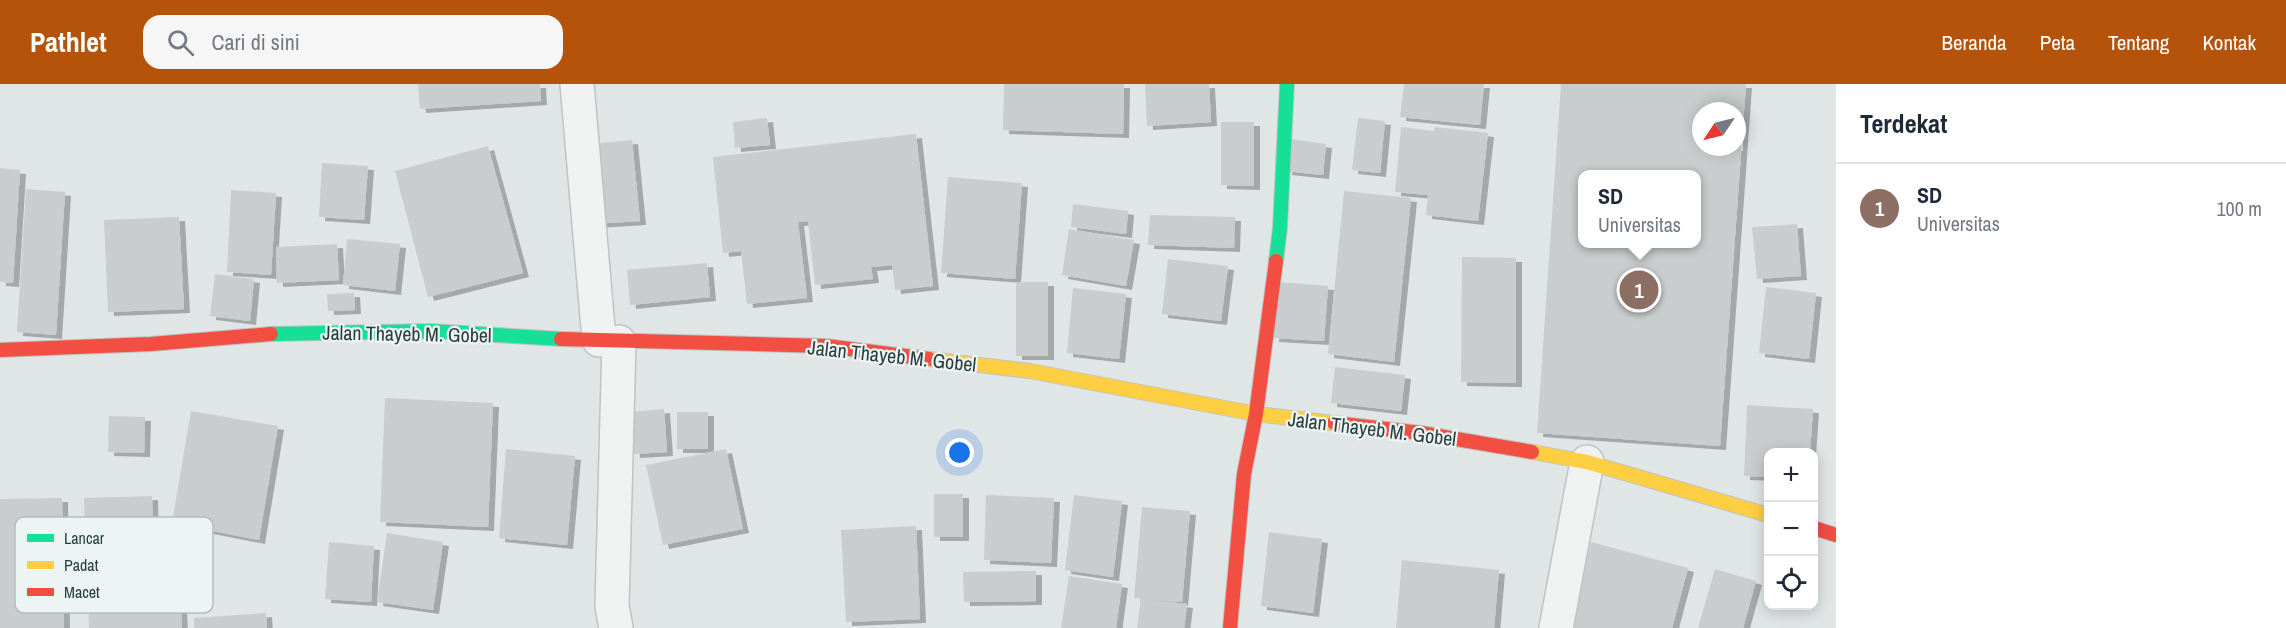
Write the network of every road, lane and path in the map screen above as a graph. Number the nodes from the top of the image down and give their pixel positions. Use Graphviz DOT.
graph roads {
  1 [pos="577,84"];
  2 [pos="1287,84"];
  3 [pos="609,341"];
  4 [pos="0,350"];
  5 [pos="1256,414"];
  6 [pos="1587,462"];
  7 [pos="1764,514"];
  8 [pos="1818,529"];
  9 [pos="1836,535"];
  10 [pos="616,628"];
  11 [pos="1230,628"];
  12 [pos="1556,628"];
  1 -- 3 [label="street"];
  2 -- 5 [label="main road"];
  3 -- 4 [label="main road, Jalan Thayeb M. Gobel"];
  3 -- 5 [label="main road, Jalan Thayeb M. Gobel"];
  3 -- 10 [label="street"];
  5 -- 6 [label="main road, Jalan Thayeb M. Gobel"];
  5 -- 11 [label="main road"];
  6 -- 7 [label="main road, Jalan Thayeb M. Gobel"];
  6 -- 12 [label="street"];
  8 -- 9 [label="main road"];
}
